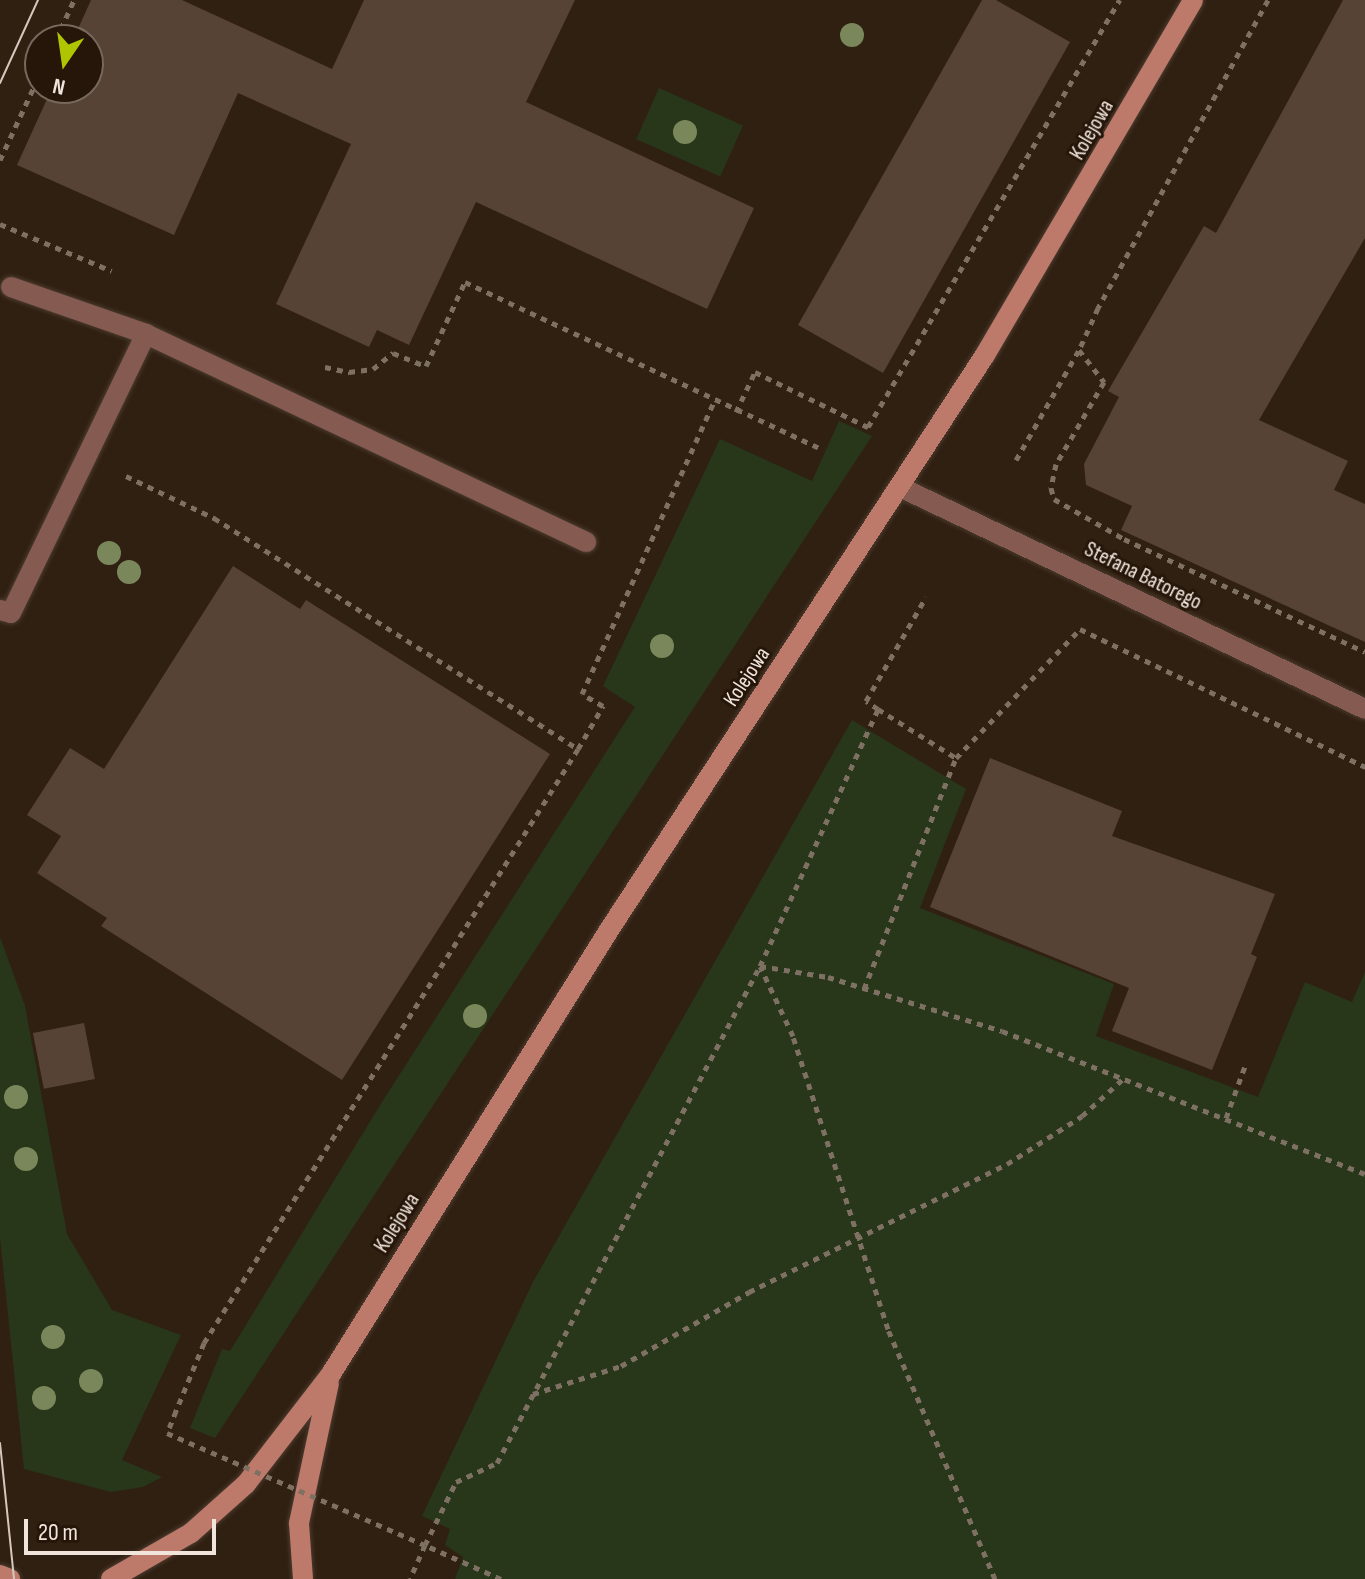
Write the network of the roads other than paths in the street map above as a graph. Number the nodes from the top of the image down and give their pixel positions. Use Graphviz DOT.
graph roads {
  1 [pos="1193,0"];
  2 [pos="11,287"];
  3 [pos="146,334"];
  4 [pos="900,487"];
  5 [pos="586,542"];
  6 [pos="0,610"];
  7 [pos="1365,709"];
  8 [pos="331,1374"];
  9 [pos="0,1575"];
  10 [pos="10,1579"];
  11 [pos="111,1579"];
  12 [pos="303,1579"];
  1 -- 4 [label="main road, Kolejowa"];
  2 -- 3 [label="street"];
  3 -- 5 [label="street"];
  3 -- 6 [label="street"];
  4 -- 7 [label="street, Stefana Batorego"];
  4 -- 8 [label="main road, Kolejowa"];
  8 -- 11 [label="main road, Kolejowa"];
  8 -- 12 [label="main road, Kolejowa"];
  9 -- 10 [label="main road"];
}
